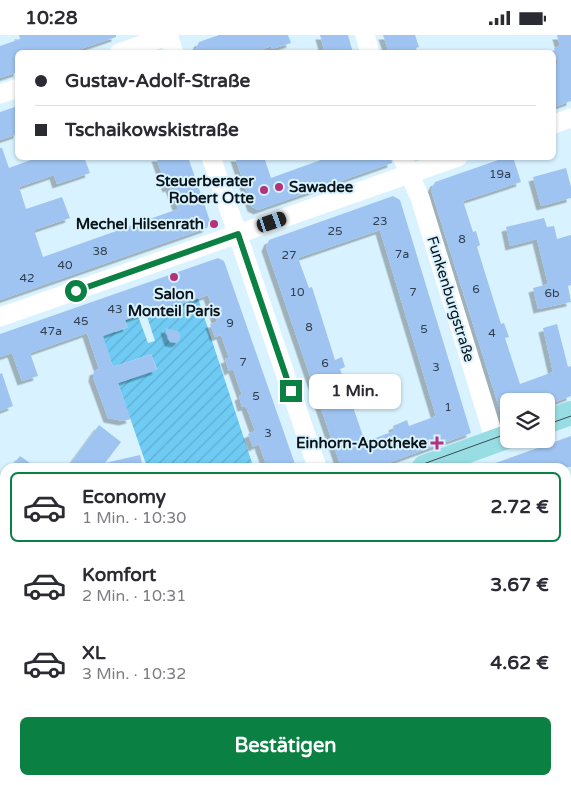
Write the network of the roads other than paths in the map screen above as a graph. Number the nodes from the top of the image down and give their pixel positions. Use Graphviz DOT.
graph roads {
  1 [pos="169,35"];
  2 [pos="365,35"];
  3 [pos="127,50"];
  4 [pos="173,50"];
  5 [pos="369,50"];
  6 [pos="15,89"];
  7 [pos="0,94"];
  8 [pos="571,118"];
  9 [pos="556,123"];
  10 [pos="212,160"];
  11 [pos="441,160"];
  12 [pos="406,166"];
  13 [pos="238,234"];
  14 [pos="0,317"];
  15 [pos="571,413"];
  16 [pos="555,419"];
  17 [pos="500,433"];
  18 [pos="500,440"];
  19 [pos="316,463"];
  20 [pos="435,463"];
  1 -- 3 [label="street"];
  1 -- 4 [label="street"];
  2 -- 5 [label="street"];
  6 -- 7 [label="street"];
  8 -- 9 [label="street"];
  10 -- 13 [label="street"];
  11 -- 12 [label="street"];
  12 -- 13 [label="street"];
  12 -- 17 [label="street, Funkenburgstraße"];
  13 -- 14 [label="street"];
  13 -- 19 [label="street"];
  15 -- 16 [label="main road"];
  18 -- 20 [label="main road"];
}
